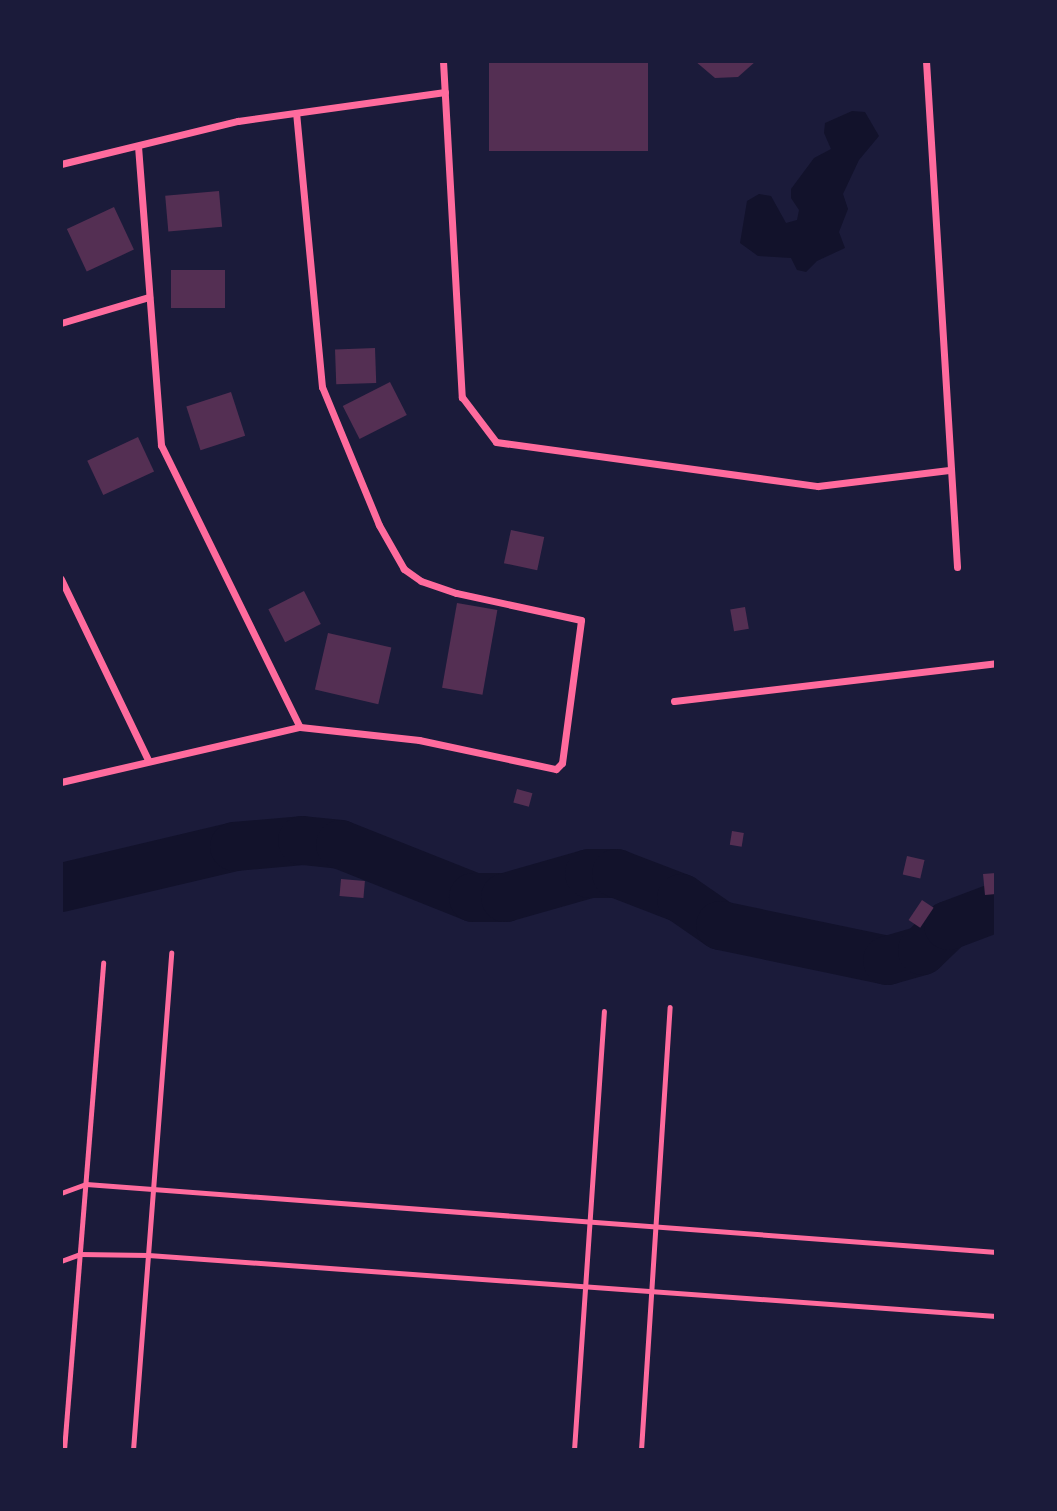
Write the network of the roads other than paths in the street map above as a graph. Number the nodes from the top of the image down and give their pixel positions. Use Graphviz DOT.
graph roads {
  1 [pos="443,61"];
  2 [pos="926,61"];
  3 [pos="445,92"];
  4 [pos="296,113"];
  5 [pos="138,146"];
  6 [pos="61,164"];
  7 [pos="149,297"];
  8 [pos="61,323"];
  9 [pos="949,470"];
  10 [pos="957,567"];
  11 [pos="61,579"];
  12 [pos="996,663"];
  13 [pos="674,701"];
  14 [pos="300,727"];
  15 [pos="148,760"];
  16 [pos="61,782"];
  17 [pos="171,952"];
  18 [pos="103,963"];
  19 [pos="670,1007"];
  20 [pos="604,1011"];
  21 [pos="86,1184"];
  22 [pos="153,1189"];
  23 [pos="61,1193"];
  24 [pos="590,1222"];
  25 [pos="658,1227"];
  26 [pos="996,1252"];
  27 [pos="80,1254"];
  28 [pos="148,1255"];
  29 [pos="61,1261"];
  30 [pos="586,1288"];
  31 [pos="653,1293"];
  32 [pos="996,1316"];
  33 [pos="64,1450"];
  34 [pos="133,1450"];
  35 [pos="574,1450"];
  36 [pos="641,1450"];
  1 -- 3 [label="street"];
  2 -- 9 [label="street"];
  3 -- 4 [label="street"];
  3 -- 9 [label="street"];
  4 -- 5 [label="street"];
  4 -- 14 [label="street"];
  5 -- 6 [label="street"];
  5 -- 7 [label="street"];
  7 -- 8 [label="street"];
  7 -- 14 [label="street"];
  9 -- 10 [label="street"];
  11 -- 15 [label="street"];
  12 -- 13 [label="street"];
  14 -- 15 [label="street"];
  15 -- 16 [label="street"];
  17 -- 22 [label="lane"];
  18 -- 21 [label="lane"];
  19 -- 25 [label="lane"];
  20 -- 24 [label="lane"];
  21 -- 22 [label="lane"];
  21 -- 23 [label="lane"];
  21 -- 27 [label="lane"];
  22 -- 24 [label="lane"];
  22 -- 28 [label="lane"];
  24 -- 25 [label="lane"];
  24 -- 30 [label="lane"];
  25 -- 26 [label="lane"];
  25 -- 31 [label="lane"];
  27 -- 28 [label="lane"];
  27 -- 29 [label="lane"];
  27 -- 33 [label="lane"];
  28 -- 30 [label="lane"];
  28 -- 34 [label="lane"];
  30 -- 31 [label="lane"];
  30 -- 35 [label="lane"];
  31 -- 32 [label="lane"];
  31 -- 36 [label="lane"];
}
